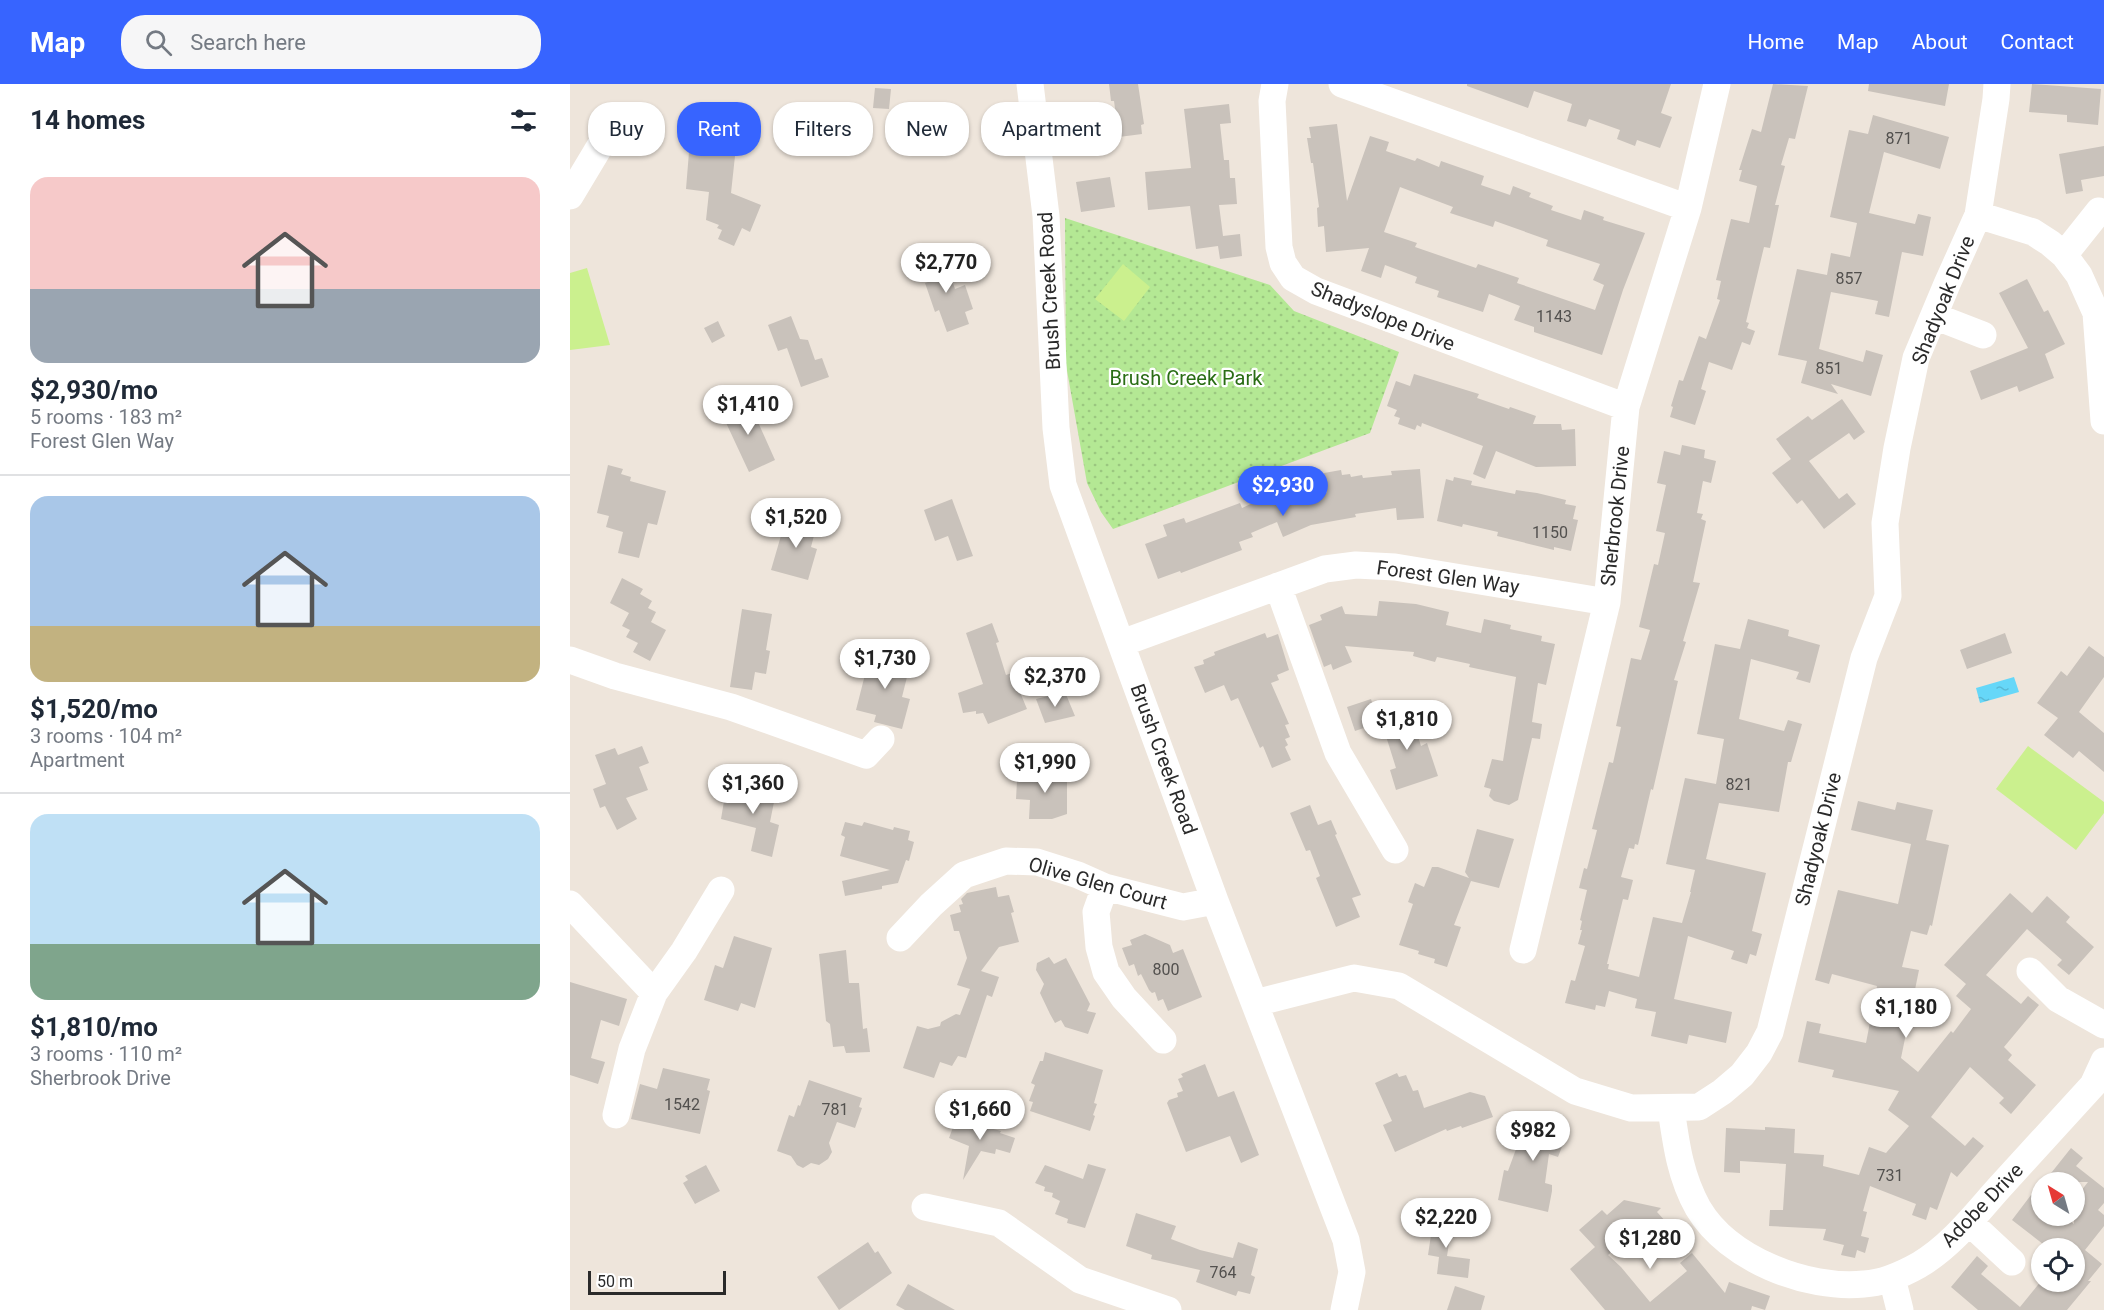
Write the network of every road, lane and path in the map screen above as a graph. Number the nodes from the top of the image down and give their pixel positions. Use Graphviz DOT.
graph roads {
  1 [pos="1030,84"];
  2 [pos="1275,84"];
  3 [pos="1342,84"];
  4 [pos="1717,84"];
  5 [pos="1996,84"];
  6 [pos="594,156"];
  7 [pos="570,196"];
  8 [pos="1688,208"];
  9 [pos="2099,211"];
  10 [pos="1978,215"];
  11 [pos="2064,255"];
  12 [pos="1934,316"];
  13 [pos="1983,335"];
  14 [pos="1626,407"];
  15 [pos="2104,421"];
  16 [pos="1278,585"];
  17 [pos="1607,602"];
  18 [pos="1122,643"];
  19 [pos="570,660"];
  20 [pos="881,740"];
  21 [pos="1395,850"];
  22 [pos="1105,887"];
  23 [pos="721,890"];
  24 [pos="1215,901"];
  25 [pos="570,904"];
  26 [pos="900,938"];
  27 [pos="1523,950"];
  28 [pos="2030,971"];
  29 [pos="654,993"];
  30 [pos="1255,1003"];
  31 [pos="2104,1025"];
  32 [pos="1163,1040"];
  33 [pos="2104,1061"];
  34 [pos="1671,1108"];
  35 [pos="616,1115"];
  36 [pos="925,1207"];
  37 [pos="1969,1222"];
  38 [pos="2012,1262"];
  39 [pos="1892,1278"];
  40 [pos="1168,1310"];
  41 [pos="1344,1310"];
  42 [pos="1900,1310"];
  1 -- 18 [label="street, Brush Creek Road"];
  2 -- 14 [label="street, Shadyslope Drive"];
  3 -- 8 [label="street"];
  4 -- 8 [label="street, Sherbrook Drive"];
  5 -- 10 [label="street, Shadyoak Drive"];
  6 -- 7 [label="street"];
  8 -- 14 [label="street, Sherbrook Drive"];
  9 -- 11 [label="street"];
  10 -- 11 [label="street"];
  10 -- 12 [label="street, Shadyoak Drive"];
  11 -- 15 [label="street"];
  12 -- 13 [label="street"];
  12 -- 34 [label="street, Shadyoak Drive"];
  14 -- 17 [label="street, Sherbrook Drive"];
  16 -- 17 [label="street, Forest Glen Way"];
  16 -- 18 [label="street, Forest Glen Way"];
  16 -- 21 [label="street"];
  17 -- 27 [label="street, Sherbrook Drive"];
  18 -- 24 [label="street, Brush Creek Road"];
  19 -- 20 [label="street"];
  22 -- 24 [label="street, Olive Glen Court"];
  22 -- 26 [label="street, Olive Glen Court"];
  22 -- 32 [label="street"];
  23 -- 29 [label="street"];
  24 -- 30 [label="street, Brush Creek Road"];
  25 -- 29 [label="street"];
  28 -- 31 [label="street"];
  29 -- 35 [label="street"];
  30 -- 34 [label="street, Shadyoak Drive"];
  30 -- 41 [label="street, Brush Creek Road"];
  33 -- 37 [label="street, Adobe Drive"];
  34 -- 39 [label="street, Adobe Drive"];
  36 -- 40 [label="street"];
  37 -- 38 [label="street"];
  37 -- 39 [label="street, Adobe Drive"];
  39 -- 42 [label="street"];
}
